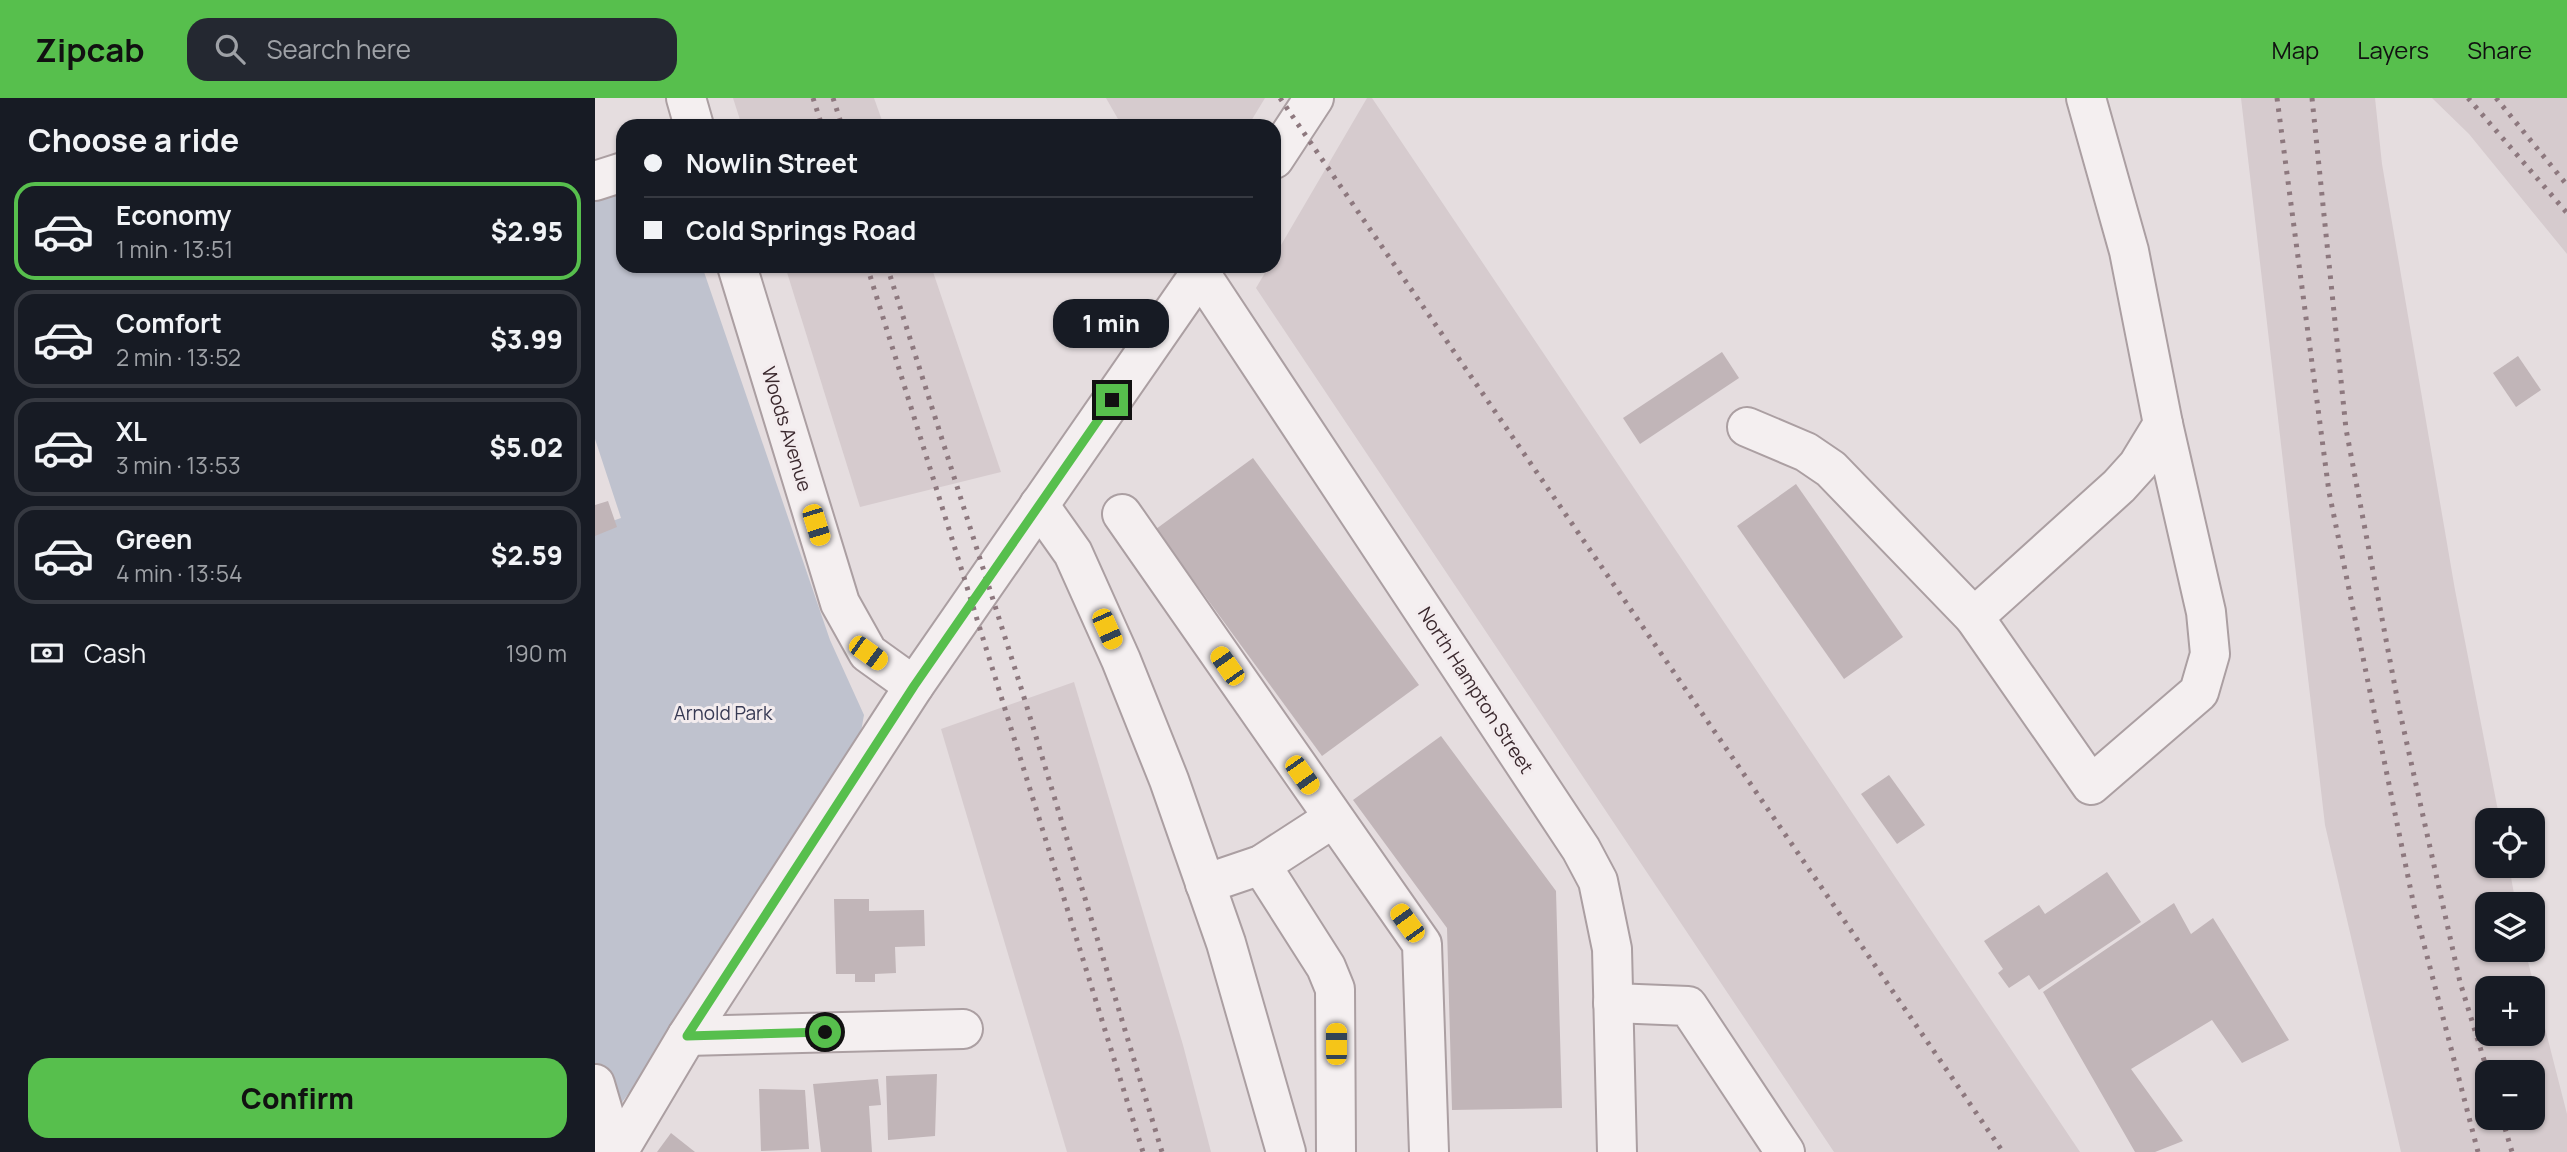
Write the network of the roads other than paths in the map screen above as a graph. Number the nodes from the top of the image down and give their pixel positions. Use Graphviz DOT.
graph roads {
  1 [pos="686,98"];
  2 [pos="1314,98"];
  3 [pos="2086,98"];
  4 [pos="692,119"];
  5 [pos="1281,148"];
  6 [pos="616,174"];
  7 [pos="595,181"];
  8 [pos="739,273"];
  9 [pos="1199,273"];
  10 [pos="1205,273"];
  11 [pos="2163,424"];
  12 [pos="1747,427"];
  13 [pos="1039,505"];
  14 [pos="1122,514"];
  15 [pos="1974,617"];
  16 [pos="914,686"];
  17 [pos="1332,819"];
  18 [pos="1261,865"];
  19 [pos="1205,884"];
  20 [pos="1613,1003"];
  21 [pos="964,1029"];
  22 [pos="687,1036"];
  23 [pos="595,1084"];
  24 [pos="616,1152"];
  25 [pos="1286,1152"];
  26 [pos="1336,1152"];
  27 [pos="1429,1152"];
  28 [pos="1617,1152"];
  29 [pos="1785,1152"];
  1 -- 4 [label="street"];
  2 -- 5 [label="street"];
  3 -- 11 [label="street"];
  6 -- 7 [label="street"];
  8 -- 16 [label="street, Woods Avenue"];
  9 -- 13 [label="street"];
  10 -- 20 [label="street, North Hampton Street"];
  11 -- 15 [label="street"];
  11 -- 15 [label="street"];
  12 -- 15 [label="street"];
  13 -- 16 [label="street"];
  13 -- 19 [label="street"];
  14 -- 17 [label="street"];
  16 -- 22 [label="street"];
  17 -- 18 [label="street"];
  17 -- 27 [label="street"];
  18 -- 19 [label="street"];
  18 -- 26 [label="street"];
  19 -- 25 [label="street"];
  20 -- 28 [label="street, North Hampton Street"];
  20 -- 29 [label="street"];
  21 -- 22 [label="street"];
  22 -- 24 [label="street"];
  23 -- 24 [label="street"];
}
